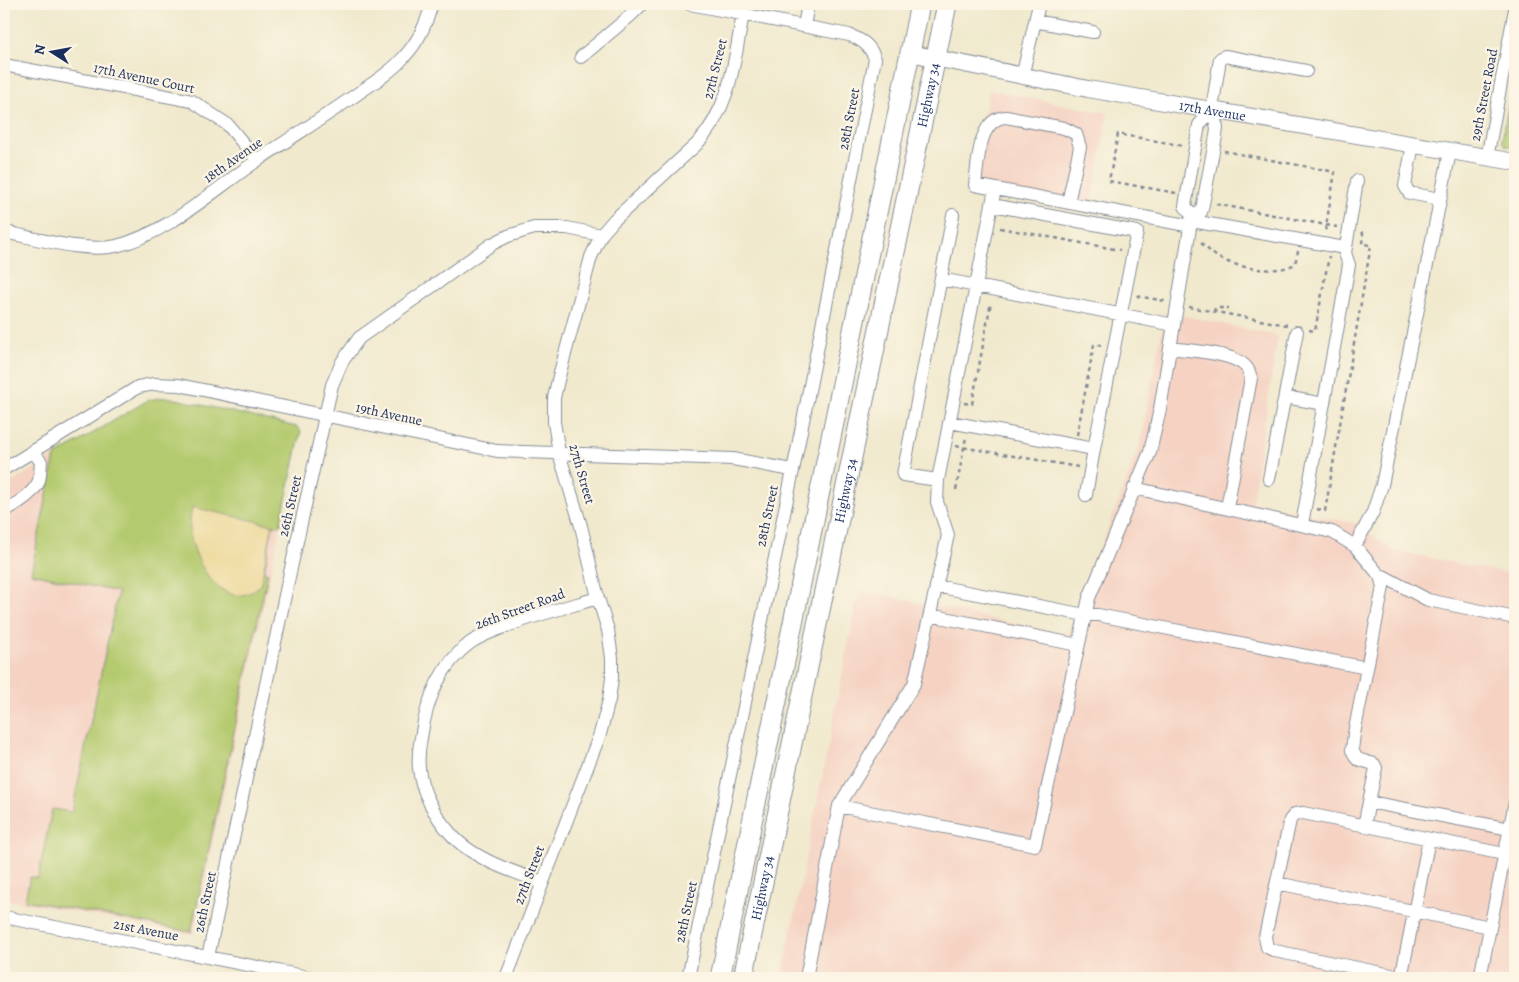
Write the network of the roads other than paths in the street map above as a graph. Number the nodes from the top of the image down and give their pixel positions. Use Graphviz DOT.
graph roads {
  1 [pos="432,4"];
  2 [pos="642,4"];
  3 [pos="690,4"];
  4 [pos="808,4"];
  5 [pos="920,4"];
  6 [pos="948,4"];
  7 [pos="1038,4"];
  8 [pos="1515,9"];
  9 [pos="743,14"];
  10 [pos="1035,21"];
  11 [pos="804,26"];
  12 [pos="1093,32"];
  13 [pos="910,53"];
  14 [pos="581,57"];
  15 [pos="937,59"];
  16 [pos="4,65"];
  17 [pos="1306,71"];
  18 [pos="1022,77"];
  19 [pos="1212,109"];
  20 [pos="1413,145"];
  21 [pos="1450,152"];
  22 [pos="1487,158"];
  23 [pos="257,160"];
  24 [pos="1515,162"];
  25 [pos="1357,181"];
  26 [pos="996,189"];
  27 [pos="1440,199"];
  28 [pos="1068,203"];
  29 [pos="992,205"];
  30 [pos="953,215"];
  31 [pos="1192,221"];
  32 [pos="4,232"];
  33 [pos="601,235"];
  34 [pos="1345,248"];
  35 [pos="940,279"];
  36 [pos="976,287"];
  37 [pos="1120,315"];
  38 [pos="1174,325"];
  39 [pos="1297,329"];
  40 [pos="1170,348"];
  41 [pos="1285,397"];
  42 [pos="1324,404"];
  43 [pos="326,416"];
  44 [pos="950,422"];
  45 [pos="1094,449"];
  46 [pos="33,451"];
  47 [pos="559,453"];
  48 [pos="4,469"];
  49 [pos="792,470"];
  50 [pos="1269,479"];
  51 [pos="938,480"];
  52 [pos="1134,488"];
  53 [pos="1086,495"];
  54 [pos="1227,508"];
  55 [pos="4,511"];
  56 [pos="1302,524"];
  57 [pos="1355,546"];
  58 [pos="1380,576"];
  59 [pos="936,586"];
  60 [pos="598,598"];
  61 [pos="930,615"];
  62 [pos="1085,615"];
  63 [pos="1515,618"];
  64 [pos="1078,645"];
  65 [pos="1366,668"];
  66 [pos="1369,802"];
  67 [pos="1515,802"];
  68 [pos="839,806"];
  69 [pos="1364,826"];
  70 [pos="1510,829"];
  71 [pos="1429,839"];
  72 [pos="1504,854"];
  73 [pos="764,877"];
  74 [pos="542,882"];
  75 [pos="1277,883"];
  76 [pos="1414,912"];
  77 [pos="4,917"];
  78 [pos="1490,927"];
  79 [pos="208,957"];
  80 [pos="312,978"];
  81 [pos="506,978"];
  82 [pos="688,978"];
  83 [pos="720,978"];
  84 [pos="743,978"];
  85 [pos="754,978"];
  86 [pos="806,978"];
  87 [pos="1401,978"];
  88 [pos="1480,978"];
  1 -- 23 [label="street, 18th Avenue"];
  2 -- 14 [label="street"];
  3 -- 9 [label="street"];
  4 -- 11 [label="street"];
  5 -- 13 [label="highway, Highway 34"];
  6 -- 15 [label="highway, Highway 34"];
  7 -- 10 [label="street"];
  8 -- 22 [label="street, 29th Street Road"];
  9 -- 11 [label="street"];
  9 -- 33 [label="street, 27th Street"];
  10 -- 12 [label="street"];
  10 -- 18 [label="street"];
  11 -- 49 [label="street, 28th Street"];
  13 -- 15 [label="main road, 17th Avenue"];
  13 -- 83 [label="highway, Highway 34"];
  15 -- 18 [label="main road, 17th Avenue"];
  15 -- 73 [label="highway, Highway 34"];
  16 -- 23 [label="street, 17th Avenue Court"];
  17 -- 19 [label="street"];
  18 -- 19 [label="main road, 17th Avenue"];
  19 -- 20 [label="main road, 17th Avenue"];
  19 -- 31 [label="street"];
  19 -- 31 [label="street"];
  20 -- 21 [label="main road, 17th Avenue"];
  20 -- 27 [label="street"];
  21 -- 22 [label="main road, 17th Avenue"];
  21 -- 27 [label="street"];
  22 -- 24 [label="main road, 17th Avenue"];
  23 -- 32 [label="street, 18th Avenue"];
  25 -- 34 [label="street"];
  26 -- 28 [label="street"];
  26 -- 28 [label="street"];
  26 -- 29 [label="street"];
  27 -- 57 [label="street"];
  28 -- 31 [label="street"];
  29 -- 36 [label="street"];
  29 -- 37 [label="street"];
  30 -- 35 [label="street"];
  31 -- 34 [label="street"];
  31 -- 38 [label="street"];
  33 -- 43 [label="street, 26th Street"];
  33 -- 47 [label="street, 27th Street"];
  34 -- 42 [label="street"];
  35 -- 36 [label="street"];
  35 -- 51 [label="street"];
  36 -- 37 [label="street"];
  36 -- 44 [label="street"];
  37 -- 38 [label="street"];
  37 -- 45 [label="street"];
  38 -- 40 [label="street"];
  39 -- 41 [label="street"];
  40 -- 52 [label="street"];
  40 -- 54 [label="street"];
  41 -- 42 [label="street"];
  41 -- 50 [label="street"];
  42 -- 56 [label="street"];
  43 -- 46 [label="street, 19th Avenue"];
  43 -- 47 [label="street, 19th Avenue"];
  43 -- 79 [label="street, 26th Street"];
  44 -- 45 [label="street"];
  44 -- 51 [label="street"];
  45 -- 53 [label="street"];
  46 -- 48 [label="street, 19th Avenue"];
  46 -- 55 [label="street"];
  47 -- 49 [label="street, 19th Avenue"];
  47 -- 60 [label="street, 27th Street"];
  49 -- 82 [label="street, 28th Street"];
  51 -- 59 [label="street"];
  52 -- 54 [label="street"];
  52 -- 62 [label="street"];
  54 -- 56 [label="street"];
  56 -- 57 [label="street"];
  57 -- 58 [label="street"];
  58 -- 63 [label="street"];
  58 -- 65 [label="street"];
  59 -- 61 [label="street"];
  59 -- 62 [label="street"];
  60 -- 74 [label="street, 27th Street"];
  60 -- 74 [label="street, 26th Street Road"];
  61 -- 64 [label="street"];
  61 -- 68 [label="street"];
  62 -- 64 [label="street"];
  62 -- 65 [label="street"];
  64 -- 68 [label="street"];
  65 -- 66 [label="street"];
  66 -- 69 [label="street"];
  66 -- 70 [label="street"];
  67 -- 70 [label="street"];
  68 -- 86 [label="street"];
  69 -- 71 [label="street"];
  69 -- 75 [label="street"];
  70 -- 72 [label="street"];
  71 -- 72 [label="street"];
  71 -- 76 [label="street"];
  72 -- 78 [label="street"];
  73 -- 84 [label="highway, Highway 34"];
  73 -- 85 [label="highway"];
  74 -- 81 [label="street, 27th Street"];
  75 -- 76 [label="street"];
  75 -- 87 [label="street"];
  76 -- 78 [label="street"];
  76 -- 87 [label="street"];
  77 -- 79 [label="street, 21st Avenue"];
  78 -- 88 [label="street"];
  79 -- 80 [label="street, 21st Avenue"];
}
